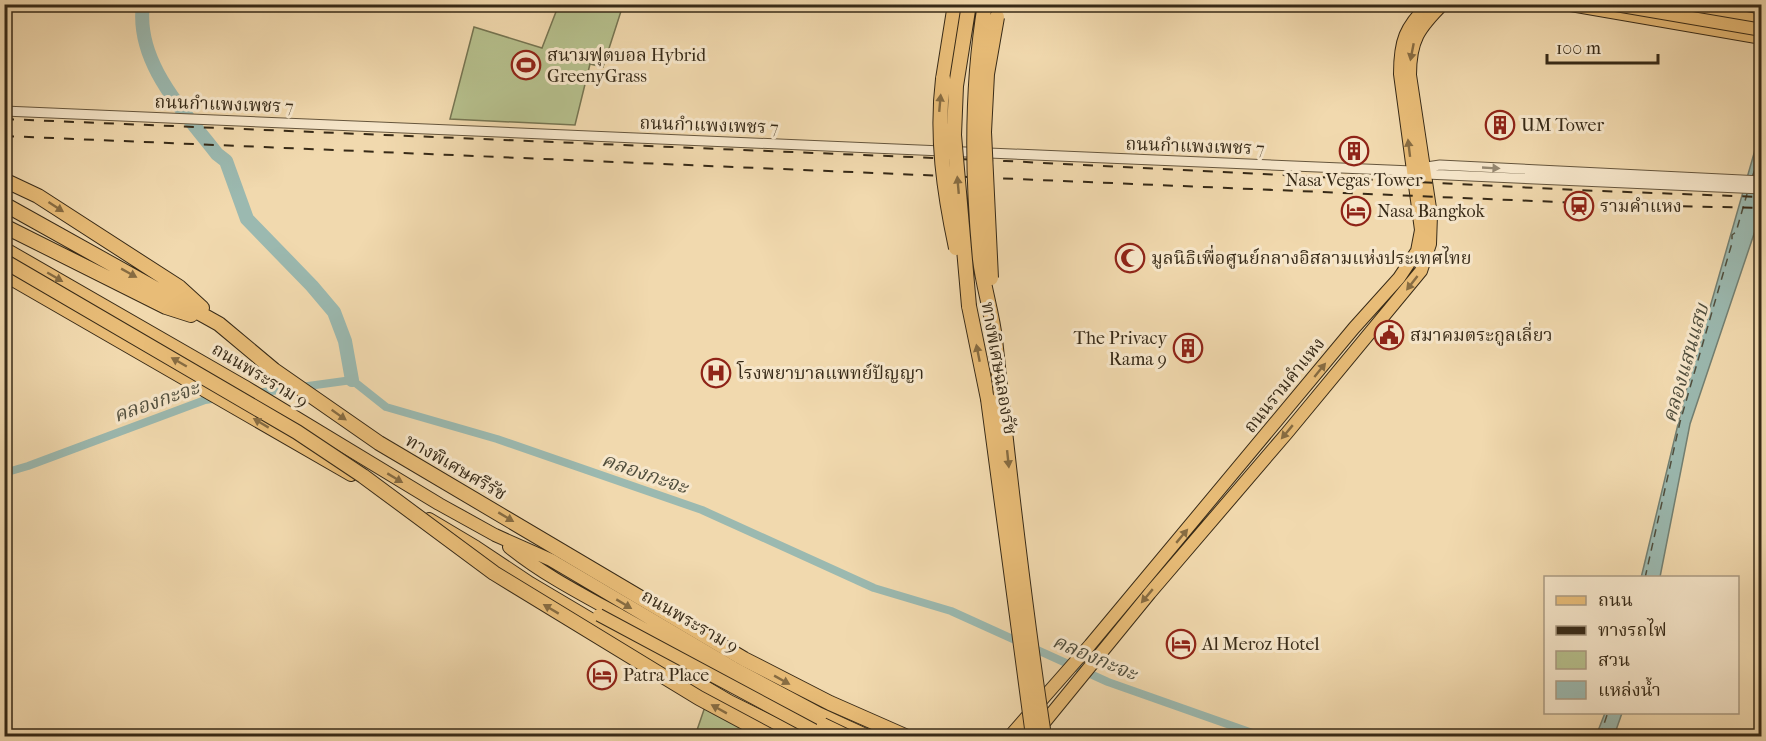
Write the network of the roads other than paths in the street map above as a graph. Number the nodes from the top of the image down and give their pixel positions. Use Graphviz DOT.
graph roads {
  1 [pos="955,4"];
  2 [pos="969,4"];
  3 [pos="985,4"];
  4 [pos="1429,4"];
  5 [pos="1443,4"];
  6 [pos="1564,4"];
  7 [pos="1610,4"];
  8 [pos="1668,4"];
  9 [pos="1703,4"];
  10 [pos="1647,5"];
  11 [pos="998,11"];
  12 [pos="1626,14"];
  13 [pos="1761,14"];
  14 [pos="1761,21"];
  15 [pos="1761,26"];
  16 [pos="1761,30"];
  17 [pos="1761,38"];
  18 [pos="4,111"];
  19 [pos="1425,170"];
  20 [pos="1412,171"];
  21 [pos="4,180"];
  22 [pos="1761,181"];
  23 [pos="1723,183"];
  24 [pos="1761,189"];
  25 [pos="4,204"];
  26 [pos="4,226"];
  27 [pos="4,248"];
  28 [pos="4,261"];
  29 [pos="4,275"];
  30 [pos="969,306"];
  31 [pos="120,314"];
  32 [pos="1364,316"];
  33 [pos="219,324"];
  34 [pos="1375,326"];
  35 [pos="994,330"];
  36 [pos="107,335"];
  37 [pos="495,535"];
  38 [pos="476,546"];
  39 [pos="1164,566"];
  40 [pos="601,610"];
  41 [pos="820,714"];
  42 [pos="770,736"];
  43 [pos="800,736"];
  44 [pos="824,736"];
  45 [pos="848,736"];
  46 [pos="868,736"];
  47 [pos="905,736"];
  48 [pos="1010,736"];
  49 [pos="1033,736"];
  50 [pos="1044,736"];
  30 -- 1 [label="highway, one-way, bridge"];
  30 -- 2 [label="highway, ทางพิเศษฉลองรัช, one-way, bridge"];
  3 -- 35 [label="highway, ทางพิเศษฉลองรัช, bridge"];
  20 -- 4 [label="main road, ถนนรามคำแหง, one-way"];
  5 -- 19 [label="main road, ถนนรามคำแหง, one-way"];
  6 -- 12 [label="main road"];
  7 -- 16 [label="main road, bridge"];
  8 -- 14 [label="main road"];
  9 -- 13 [label="main road"];
  10 -- 12 [label="main road"];
  10 -- 15 [label="main road"];
  11 -- 35 [label="highway, bridge"];
  12 -- 17 [label="main road"];
  18 -- 20 [label="street, ถนนกำแพงเพชร 7"];
  19 -- 20 [label="street, ถนนกำแพงเพชร 7"];
  19 -- 23 [label="street, ถนนกำแพงเพชร 7"];
  19 -- 34 [label="main road, ถนนรามคำแหง, one-way"];
  20 -- 32 [label="main road, ถนนรามคำแหง"];
  21 -- 33 [label="highway, one-way"];
  22 -- 23 [label="street, ถนนกำแพงเพชร 7"];
  23 -- 24 [label="street, ถนนกำแพงเพชร 7"];
  25 -- 33 [label="highway, ทางพิเศษศรีรัช, one-way"];
  26 -- 33 [label="highway"];
  27 -- 31 [label="main road, ถนนพระราม 9, one-way"];
  42 -- 28 [label="highway, one-way, bridge"];
  29 -- 36 [label="main road, ถนนพระราม 9"];
  49 -- 30 [label="highway, ทางพิเศษฉลองรัช, one-way, bridge"];
  31 -- 36 [label="main road"];
  31 -- 37 [label="main road, ถนนพระราม 9, one-way"];
  32 -- 34 [label="main road"];
  39 -- 32 [label="main road, ถนนรามคำแหง, one-way"];
  33 -- 47 [label="highway, ทางพิเศษศรีรัช, one-way"];
  34 -- 39 [label="main road, ถนนรามคำแหง, one-way"];
  35 -- 50 [label="highway, ทางพิเศษฉลองรัช, one-way, bridge"];
  38 -- 36 [label="main road, ถนนพระราม 9, one-way"];
  37 -- 40 [label="main road, ถนนพระราม 9"];
  37 -- 41 [label="main road, ถนนพระราม 9, one-way"];
  38 -- 40 [label="main road, ถนนพระราม 9"];
  38 -- 43 [label="main road, ถนนพระราม 9"];
  39 -- 48 [label="main road, ถนนรามคำแหง"];
  39 -- 49 [label="main road, ถนนรามคำแหง, one-way"];
  40 -- 44 [label="main road, ถนนพระราม 9, bridge"];
  40 -- 45 [label="main road, ถนนพระราม 9, bridge"];
  41 -- 44 [label="main road"];
  41 -- 46 [label="main road, ถนนพระราม 9"];
}
